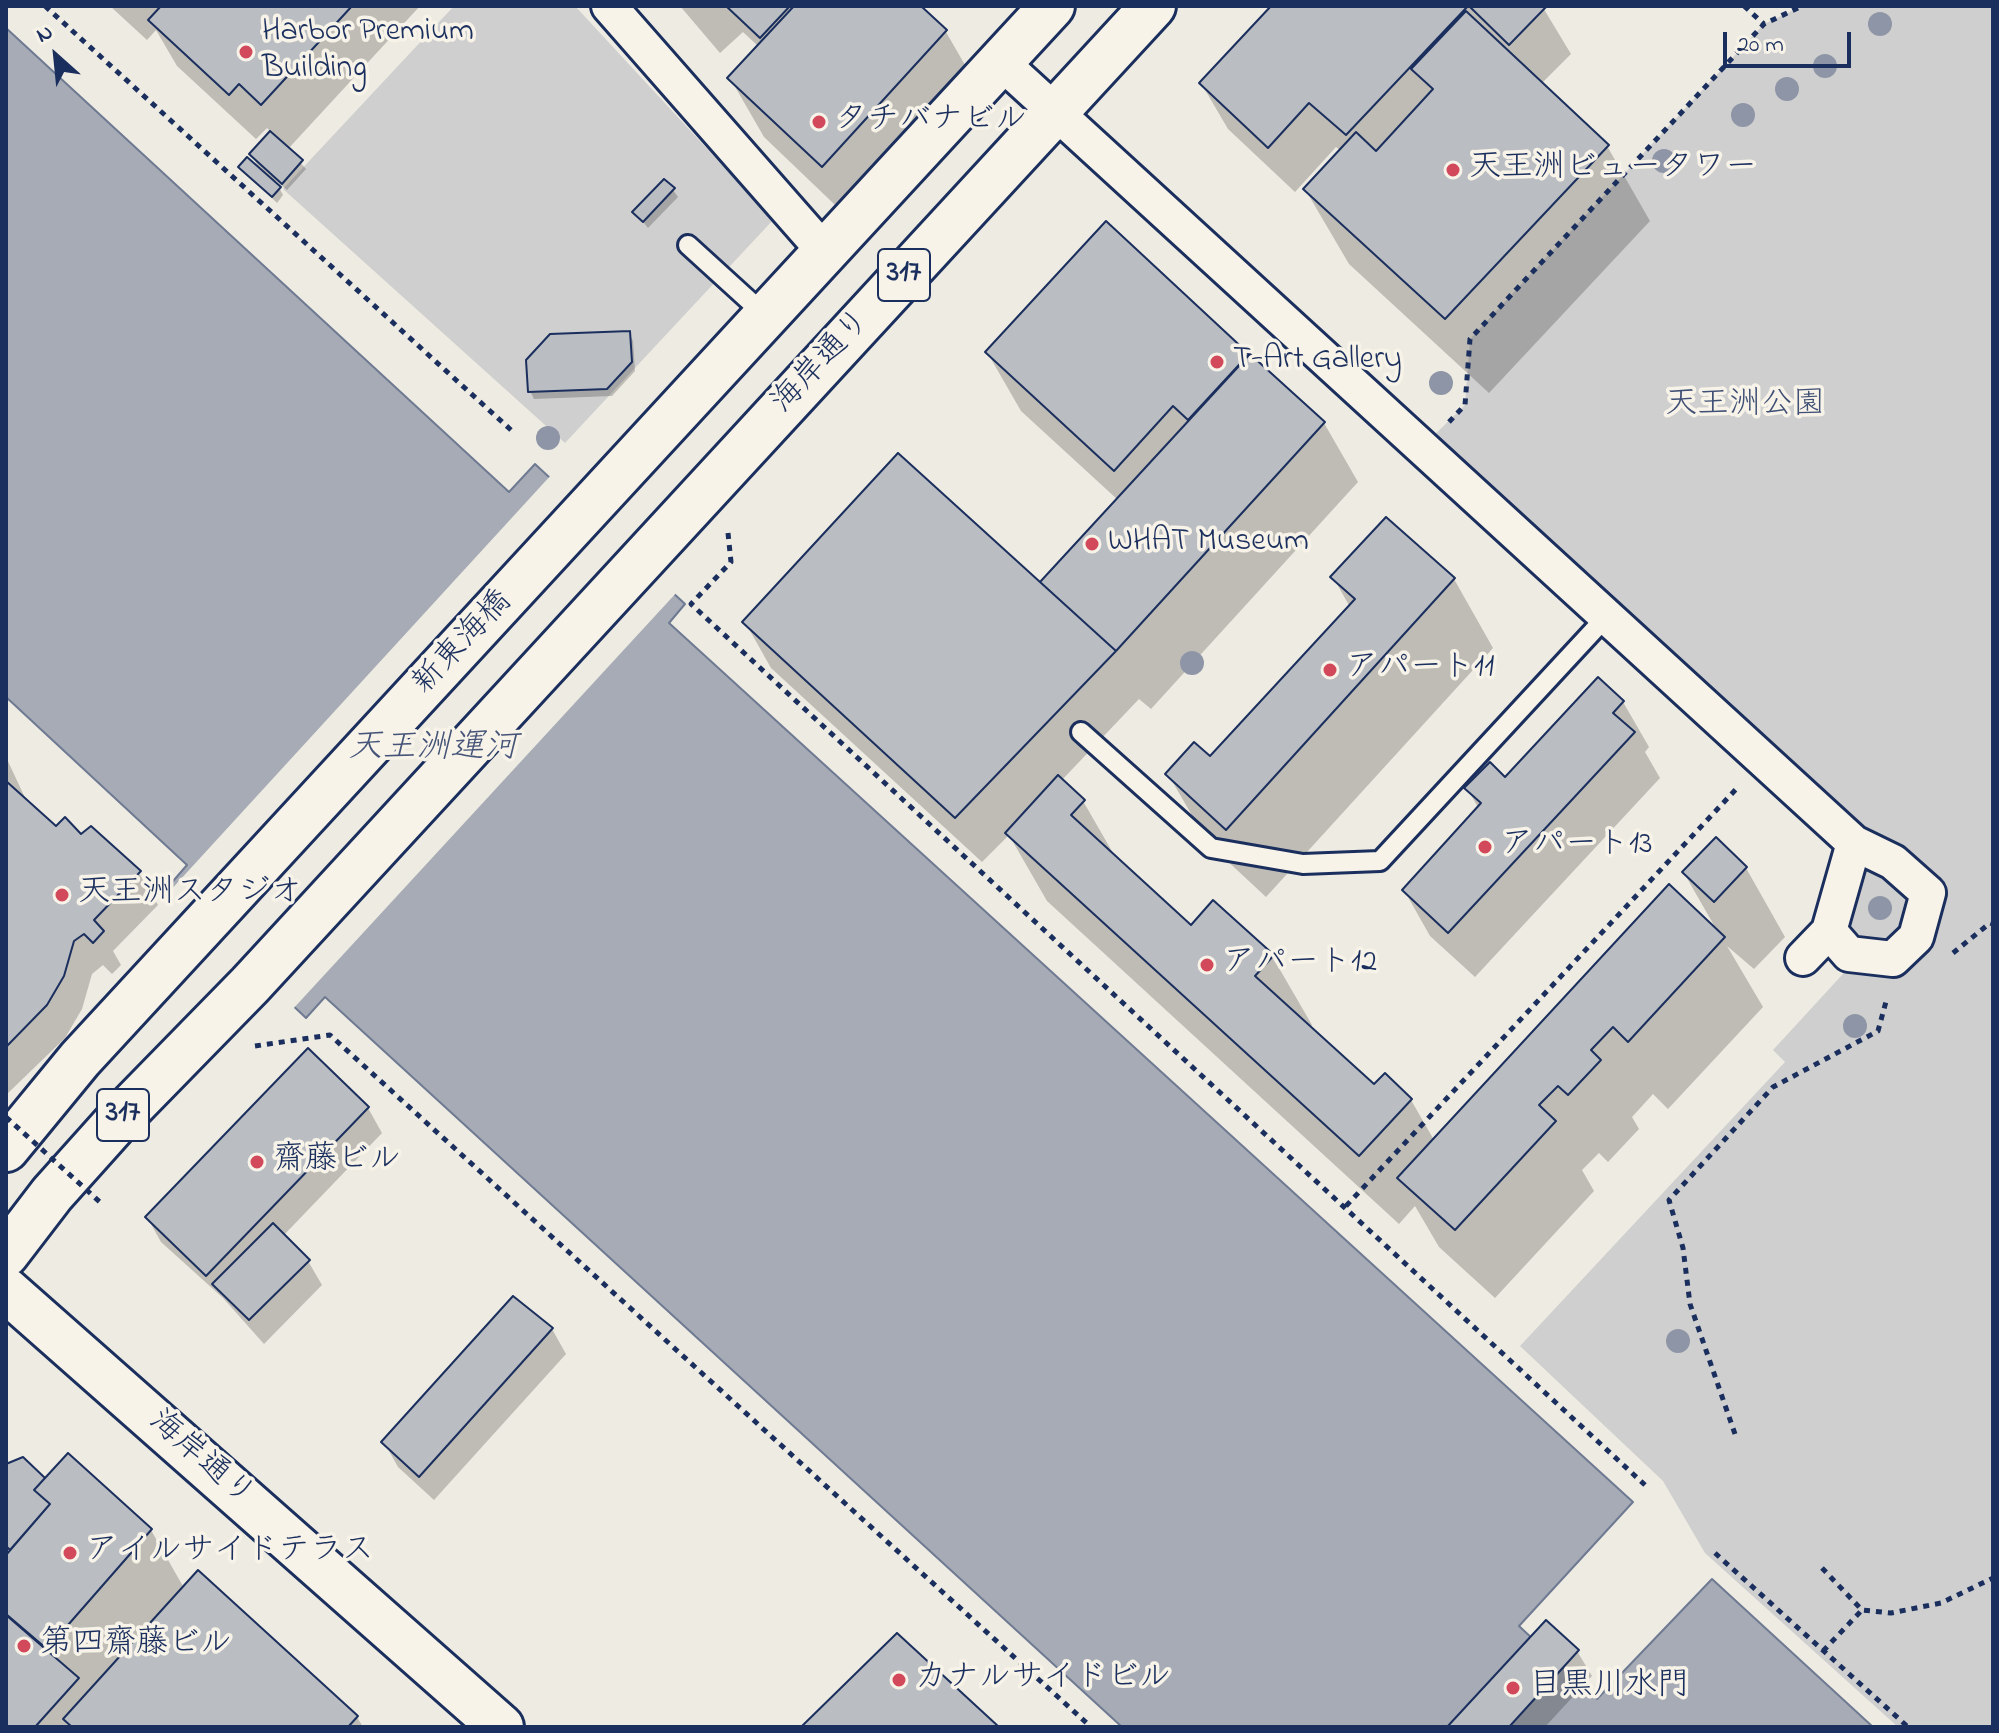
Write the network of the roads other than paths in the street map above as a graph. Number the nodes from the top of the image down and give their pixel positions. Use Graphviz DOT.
graph roads {
  1 [pos="609,6"];
  2 [pos="1052,6"];
  3 [pos="1153,6"];
  4 [pos="1001,62"];
  5 [pos="1055,113"];
  6 [pos="688,245"];
  7 [pos="825,252"];
  8 [pos="766,316"];
  9 [pos="1606,617"];
  10 [pos="1081,732"];
  11 [pos="1854,843"];
  12 [pos="1829,931"];
  13 [pos="1803,958"];
  14 [pos="6,1149"];
  15 [pos="6,1254"];
  16 [pos="6,1290"];
  17 [pos="490,1724"];
  1 -- 7 [label="street"];
  2 -- 4 [label="main road, 317"];
  3 -- 5 [label="main road, 海岸通り / 317"];
  4 -- 5 [label="street"];
  4 -- 7 [label="main road, 317"];
  5 -- 9 [label="street"];
  5 -- 15 [label="main road, 海岸通り / 317"];
  6 -- 8 [label="lane"];
  7 -- 8 [label="main road, 317"];
  8 -- 14 [label="main road, 新東海橋 / 317"];
  9 -- 10 [label="lane"];
  9 -- 11 [label="street"];
  11 -- 12 [label="street"];
  11 -- 12 [label="street"];
  12 -- 13 [label="street"];
  16 -- 17 [label="main road, 海岸通り"];
}
